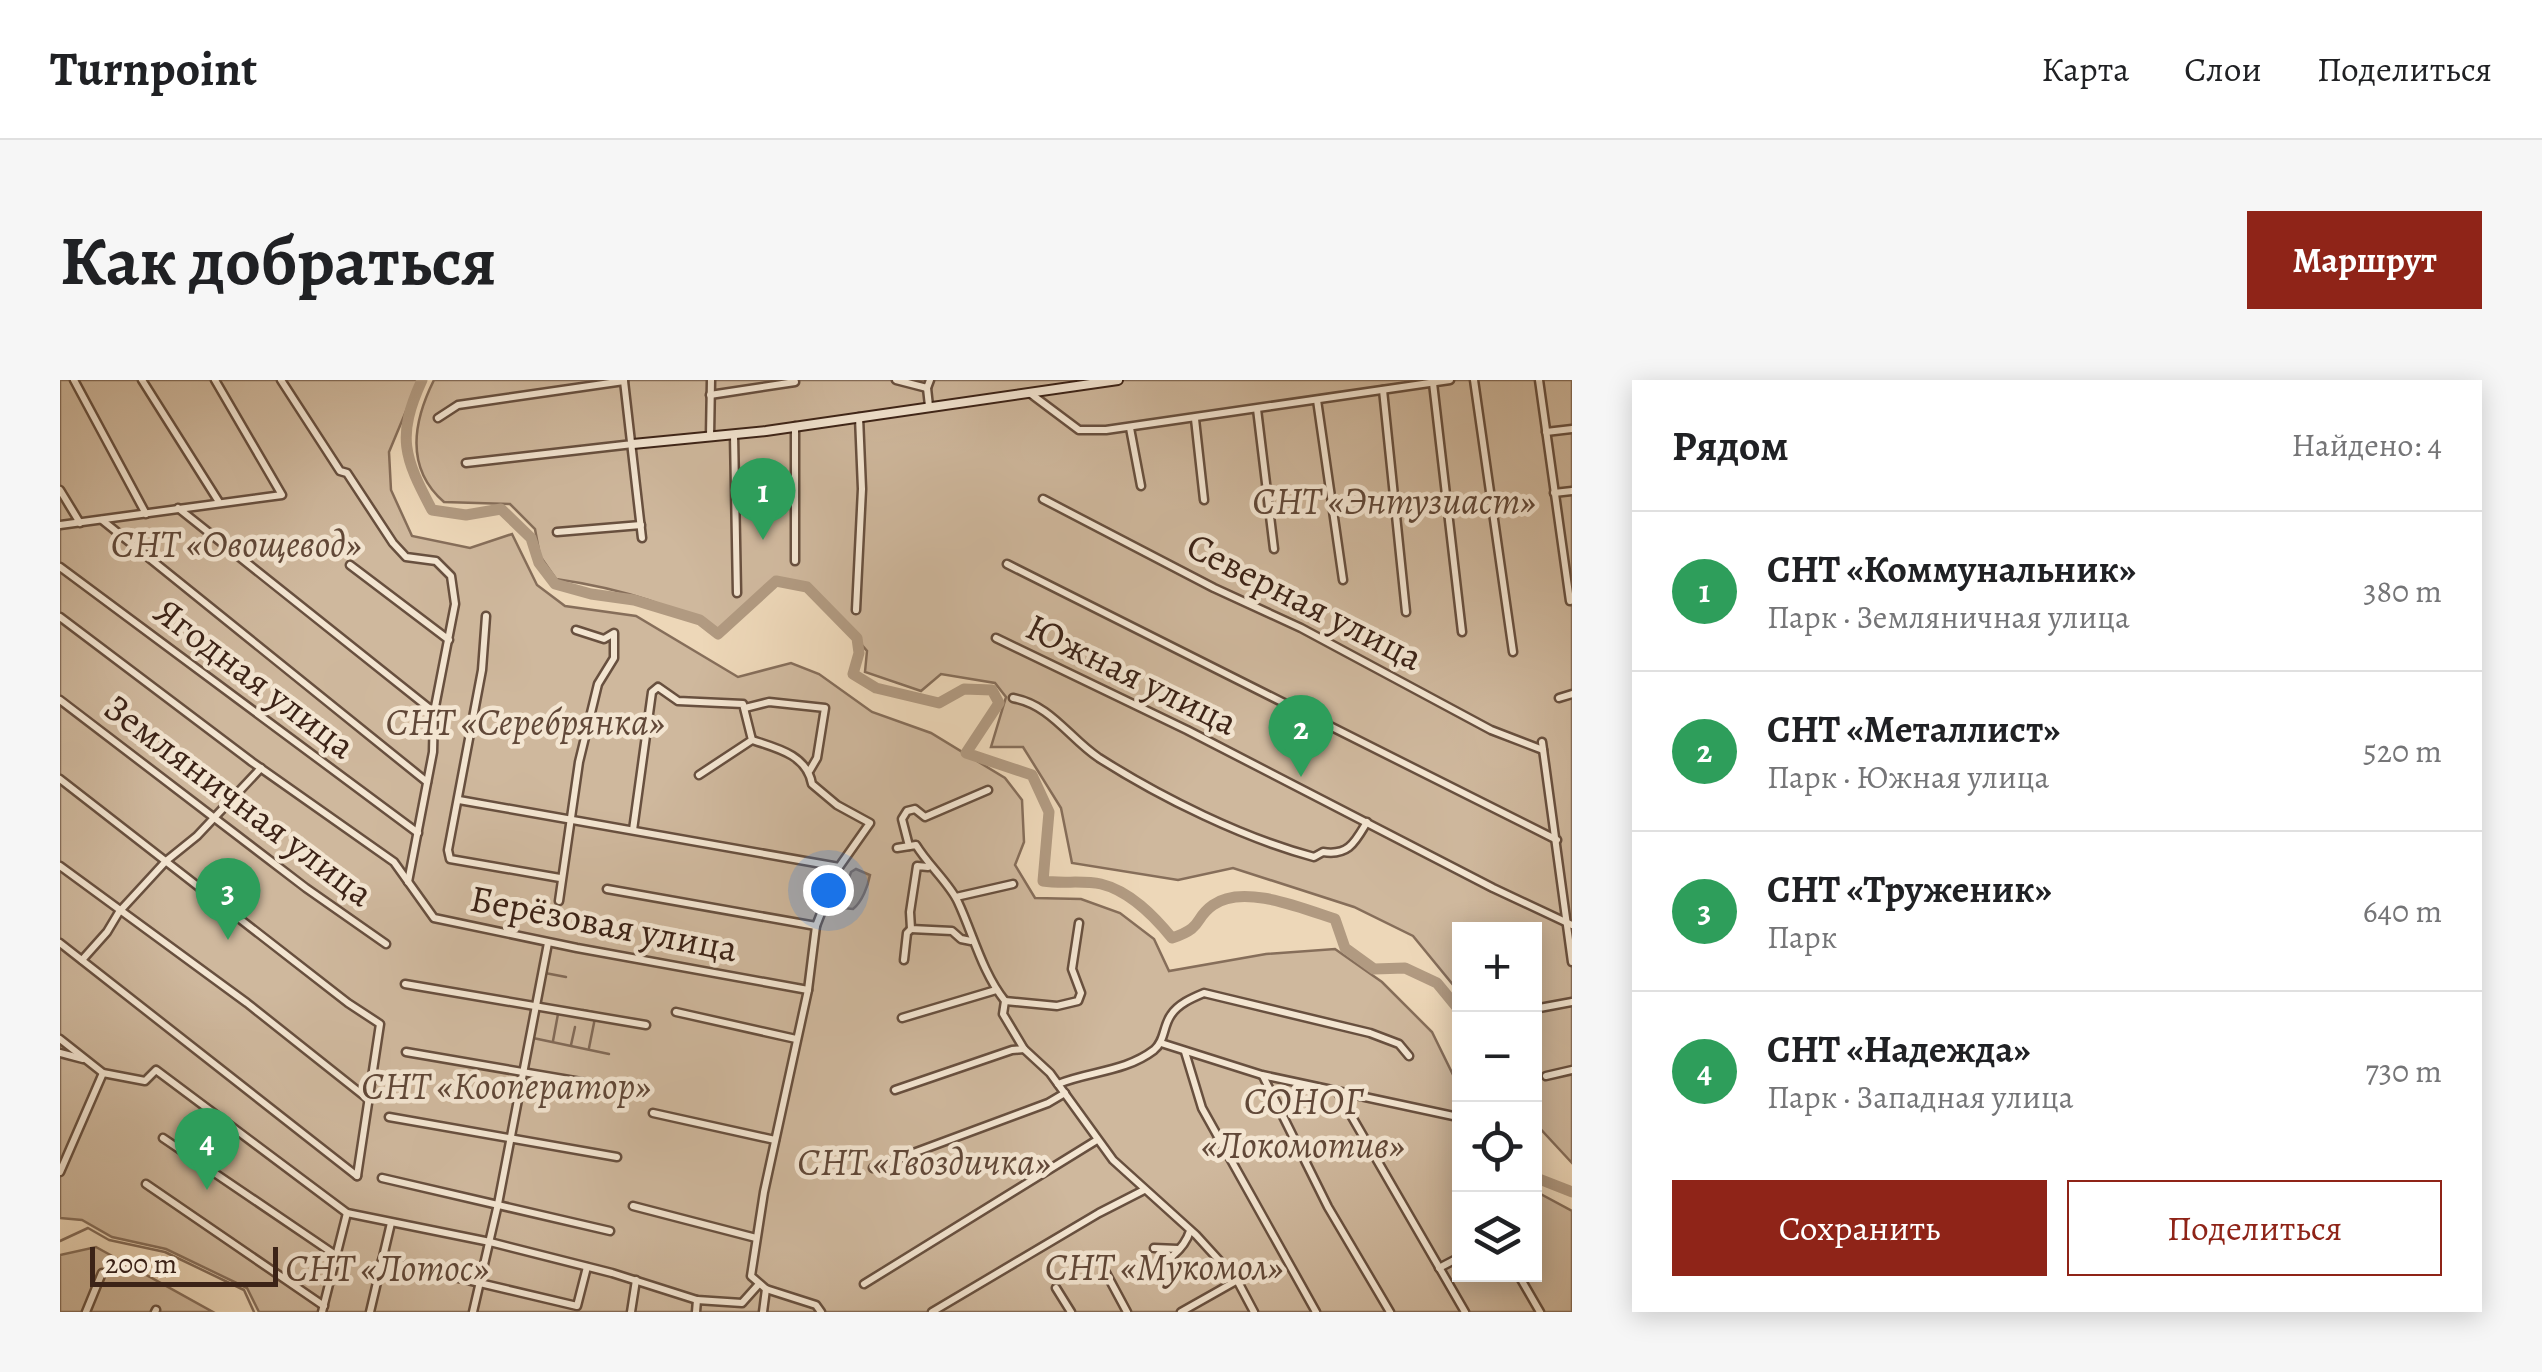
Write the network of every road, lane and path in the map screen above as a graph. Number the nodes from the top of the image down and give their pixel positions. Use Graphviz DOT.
graph roads {
  1 [pos="74,380"];
  2 [pos="142,380"];
  3 [pos="215,380"];
  4 [pos="281,380"];
  5 [pos="712,380"];
  6 [pos="896,380"];
  7 [pos="1118,380"];
  8 [pos="1450,380"];
  9 [pos="1474,380"];
  10 [pos="1539,380"];
  11 [pos="624,381"];
  12 [pos="1105,381"];
  13 [pos="795,382"];
  14 [pos="1433,383"];
  15 [pos="929,384"];
  16 [pos="1384,390"];
  17 [pos="1030,394"];
  18 [pos="710,395"];
  19 [pos="1317,400"];
  20 [pos="930,406"];
  21 [pos="1257,409"];
  22 [pos="859,416"];
  23 [pos="438,418"];
  24 [pos="1194,420"];
  25 [pos="795,426"];
  26 [pos="1130,428"];
  27 [pos="1572,428"];
  28 [pos="1546,432"];
  29 [pos="734,434"];
  30 [pos="710,436"];
  31 [pos="633,444"];
  32 [pos="466,463"];
  33 [pos="1141,486"];
  34 [pos="60,490"];
  35 [pos="1572,490"];
  36 [pos="1554,493"];
  37 [pos="1043,499"];
  38 [pos="1204,500"];
  39 [pos="219,502"];
  40 [pos="178,507"];
  41 [pos="146,514"];
  42 [pos="102,520"];
  43 [pos="80,523"];
  44 [pos="60,525"];
  45 [pos="641,525"];
  46 [pos="557,532"];
  47 [pos="642,538"];
  48 [pos="1274,549"];
  49 [pos="1568,554"];
  50 [pos="795,561"];
  51 [pos="1007,564"];
  52 [pos="350,566"];
  53 [pos="60,567"];
  54 [pos="1343,580"];
  55 [pos="737,593"];
  56 [pos="1570,601"];
  57 [pos="856,610"];
  58 [pos="1406,612"];
  59 [pos="486,616"];
  60 [pos="60,618"];
  61 [pos="576,630"];
  62 [pos="1462,632"];
  63 [pos="996,638"];
  64 [pos="448,640"];
  65 [pos="1513,652"];
  66 [pos="1572,694"];
  67 [pos="1013,698"];
  68 [pos="1559,698"];
  69 [pos="60,700"];
  70 [pos="745,708"];
  71 [pos="434,712"];
  72 [pos="752,740"];
  73 [pos="262,768"];
  74 [pos="810,770"];
  75 [pos="699,775"];
  76 [pos="60,778"];
  77 [pos="428,782"];
  78 [pos="988,790"];
  79 [pos="459,800"];
  80 [pos="216,816"];
  81 [pos="569,820"];
  82 [pos="1367,822"];
  83 [pos="633,830"];
  84 [pos="418,833"];
  85 [pos="1557,840"];
  86 [pos="909,846"];
  87 [pos="897,848"];
  88 [pos="166,862"];
  89 [pos="60,866"];
  90 [pos="840,867"];
  91 [pos="929,867"];
  92 [pos="560,878"];
  93 [pos="408,884"];
  94 [pos="1013,884"];
  95 [pos="607,889"];
  96 [pos="956,897"];
  97 [pos="558,901"];
  98 [pos="119,912"];
  99 [pos="1079,923"];
  100 [pos="1569,923"];
  101 [pos="816,926"];
  102 [pos="912,929"];
  103 [pos="972,941"];
  104 [pos="60,943"];
  105 [pos="548,943"];
  106 [pos="386,944"];
  107 [pos="82,960"];
  108 [pos="904,960"];
  109 [pos="1572,962"];
  110 [pos="404,984"];
  111 [pos="808,990"];
  112 [pos="996,990"];
  113 [pos="1005,1001"];
  114 [pos="1572,1002"];
  115 [pos="535,1005"];
  116 [pos="1542,1007"];
  117 [pos="676,1012"];
  118 [pos="902,1018"];
  119 [pos="646,1025"];
  120 [pos="60,1039"];
  121 [pos="796,1039"];
  122 [pos="1160,1043"];
  123 [pos="1024,1049"];
  124 [pos="406,1052"];
  125 [pos="1185,1052"];
  126 [pos="60,1053"];
  127 [pos="1409,1056"];
  128 [pos="85,1059"];
  129 [pos="1572,1070"];
  130 [pos="522,1072"];
  131 [pos="103,1073"];
  132 [pos="1262,1074"];
  133 [pos="1546,1076"];
  134 [pos="1058,1084"];
  135 [pos="628,1090"];
  136 [pos="895,1090"];
  137 [pos="1336,1090"];
  138 [pos="1064,1093"];
  139 [pos="368,1099"];
  140 [pos="653,1113"];
  141 [pos="1452,1116"];
  142 [pos="389,1117"];
  143 [pos="60,1138"];
  144 [pos="163,1138"];
  145 [pos="510,1138"];
  146 [pos="776,1140"];
  147 [pos="1097,1140"];
  148 [pos="74,1142"];
  149 [pos="617,1157"];
  150 [pos="873,1168"];
  151 [pos="60,1172"];
  152 [pos="382,1178"];
  153 [pos="146,1184"];
  154 [pos="1144,1190"];
  155 [pos="498,1204"];
  156 [pos="632,1206"];
  157 [pos="347,1213"];
  158 [pos="391,1223"];
  159 [pos="610,1230"];
  160 [pos="1190,1230"];
  161 [pos="756,1238"];
  162 [pos="490,1242"];
  163 [pos="1154,1248"];
  164 [pos="1179,1249"];
  165 [pos="334,1254"];
  166 [pos="382,1260"];
  167 [pos="1452,1261"];
  168 [pos="586,1267"];
  169 [pos="1439,1268"];
  170 [pos="1105,1271"];
  171 [pos="1148,1271"];
  172 [pos="102,1273"];
  173 [pos="636,1280"];
  174 [pos="1237,1280"];
  175 [pos="1523,1282"];
  176 [pos="480,1283"];
  177 [pos="864,1284"];
  178 [pos="763,1286"];
  179 [pos="1056,1288"];
  180 [pos="697,1300"];
  181 [pos="323,1309"];
  182 [pos="576,1309"];
  183 [pos="1186,1310"];
  184 [pos="86,1312"];
  185 [pos="370,1312"];
  186 [pos="473,1312"];
  187 [pos="631,1312"];
  188 [pos="696,1312"];
  189 [pos="763,1312"];
  190 [pos="821,1312"];
  191 [pos="932,1312"];
  192 [pos="1071,1312"];
  193 [pos="1127,1312"];
  194 [pos="1254,1312"];
  195 [pos="1316,1312"];
  196 [pos="1390,1312"];
  197 [pos="1465,1312"];
  198 [pos="1540,1312"];
  1 -- 41 [label="street"];
  2 -- 39 [label="street"];
  3 -- 39 [label="street"];
  4 -- 64 [label="street"];
  5 -- 18 [label="street"];
  6 -- 15 [label="street"];
  7 -- 12 [label="street"];
  8 -- 14 [label="street"];
  9 -- 65 [label="street"];
  10 -- 28 [label="street"];
  11 -- 23 [label="street"];
  11 -- 31 [label="street"];
  12 -- 17 [label="street"];
  13 -- 18 [label="street"];
  14 -- 16 [label="street"];
  14 -- 62 [label="street"];
  15 -- 20 [label="street"];
  16 -- 19 [label="street"];
  16 -- 58 [label="street"];
  17 -- 20 [label="street"];
  17 -- 26 [label="street"];
  18 -- 30 [label="street"];
  19 -- 21 [label="street"];
  19 -- 54 [label="street"];
  20 -- 22 [label="street"];
  21 -- 24 [label="street"];
  21 -- 48 [label="street"];
  22 -- 25 [label="street"];
  22 -- 57 [label="street"];
  24 -- 26 [label="street"];
  24 -- 38 [label="street"];
  25 -- 29 [label="street"];
  25 -- 50 [label="street"];
  26 -- 33 [label="street"];
  27 -- 28 [label="street"];
  28 -- 36 [label="street"];
  29 -- 30 [label="street"];
  29 -- 55 [label="street"];
  30 -- 31 [label="street"];
  31 -- 32 [label="street"];
  31 -- 45 [label="street"];
  34 -- 43 [label="street"];
  35 -- 36 [label="street"];
  36 -- 49 [label="street"];
  37 -- 85 [label="street, Северная улица"];
  39 -- 40 [label="street"];
  40 -- 41 [label="street"];
  40 -- 71 [label="street"];
  41 -- 42 [label="street"];
  42 -- 43 [label="street"];
  42 -- 77 [label="street"];
  43 -- 44 [label="street"];
  45 -- 46 [label="street"];
  45 -- 47 [label="street"];
  49 -- 56 [label="street"];
  51 -- 85 [label="street"];
  52 -- 64 [label="street"];
  53 -- 84 [label="street, Ягодная улица"];
  59 -- 79 [label="street"];
  60 -- 73 [label="street, Берёзовая улица"];
  61 -- 81 [label="street"];
  63 -- 82 [label="street, Южная улица"];
  64 -- 71 [label="street"];
  66 -- 68 [label="street"];
  67 -- 82 [label="street"];
  69 -- 80 [label="street, Земляничная улица"];
  70 -- 72 [label="street"];
  70 -- 74 [label="street"];
  70 -- 83 [label="street"];
  71 -- 77 [label="street"];
  72 -- 74 [label="street"];
  72 -- 75 [label="street"];
  73 -- 80 [label="street"];
  73 -- 93 [label="street, Берёзовая улица"];
  74 -- 90 [label="street"];
  76 -- 88 [label="street"];
  77 -- 84 [label="street"];
  78 -- 86 [label="street"];
  79 -- 81 [label="street"];
  79 -- 92 [label="street"];
  80 -- 88 [label="street"];
  80 -- 106 [label="street, Земляничная улица"];
  81 -- 83 [label="street"];
  81 -- 92 [label="street"];
  82 -- 100 [label="street, Южная улица"];
  83 -- 90 [label="street"];
  84 -- 93 [label="street"];
  85 -- 100 [label="street"];
  86 -- 87 [label="street"];
  86 -- 91 [label="street"];
  88 -- 98 [label="street"];
  88 -- 139 [label="street"];
  89 -- 98 [label="street"];
  90 -- 101 [label="street"];
  91 -- 96 [label="street"];
  91 -- 102 [label="street"];
  92 -- 97 [label="street"];
  93 -- 105 [label="street, Берёзовая улица"];
  94 -- 96 [label="street"];
  95 -- 101 [label="street"];
  96 -- 103 [label="street"];
  98 -- 107 [label="street"];
  98 -- 139 [label="street"];
  99 -- 113 [label="street"];
  100 -- 109 [label="street"];
  101 -- 111 [label="street"];
  102 -- 103 [label="street"];
  102 -- 108 [label="street"];
  103 -- 112 [label="street"];
  104 -- 107 [label="street"];
  105 -- 111 [label="street, Берёзовая улица"];
  105 -- 115 [label="street"];
  107 -- 139 [label="street"];
  110 -- 115 [label="street"];
  111 -- 121 [label="street"];
  112 -- 113 [label="street"];
  112 -- 118 [label="street"];
  113 -- 123 [label="street"];
  114 -- 116 [label="street"];
  115 -- 119 [label="street"];
  115 -- 130 [label="street"];
  117 -- 121 [label="street"];
  120 -- 128 [label="street"];
  121 -- 146 [label="street"];
  122 -- 125 [label="street"];
  122 -- 127 [label="street"];
  122 -- 134 [label="street"];
  123 -- 134 [label="street"];
  123 -- 136 [label="street"];
  124 -- 130 [label="street"];
  125 -- 132 [label="street"];
  125 -- 195 [label="street"];
  126 -- 128 [label="street"];
  128 -- 131 [label="street"];
  129 -- 133 [label="street"];
  130 -- 135 [label="street"];
  130 -- 145 [label="street"];
  131 -- 148 [label="street"];
  131 -- 157 [label="street"];
  132 -- 137 [label="street"];
  132 -- 196 [label="street"];
  134 -- 138 [label="street"];
  137 -- 141 [label="street"];
  137 -- 169 [label="street"];
  138 -- 147 [label="street"];
  138 -- 150 [label="street"];
  140 -- 146 [label="street"];
  142 -- 145 [label="street"];
  143 -- 148 [label="street"];
  144 -- 165 [label="street"];
  145 -- 149 [label="street"];
  145 -- 155 [label="street"];
  146 -- 161 [label="street"];
  147 -- 154 [label="street"];
  147 -- 177 [label="street"];
  148 -- 151 [label="street"];
  152 -- 155 [label="street"];
  153 -- 181 [label="street"];
  154 -- 160 [label="street"];
  154 -- 191 [label="street"];
  155 -- 159 [label="street"];
  155 -- 162 [label="street"];
  156 -- 161 [label="street"];
  157 -- 158 [label="street"];
  157 -- 165 [label="street"];
  158 -- 162 [label="street"];
  158 -- 166 [label="street"];
  160 -- 164 [label="street"];
  160 -- 174 [label="street"];
  161 -- 178 [label="street"];
  162 -- 168 [label="street"];
  162 -- 176 [label="street"];
  163 -- 164 [label="street"];
  164 -- 171 [label="street"];
  165 -- 181 [label="street"];
  166 -- 176 [label="street"];
  166 -- 185 [label="street"];
  167 -- 169 [label="street"];
  168 -- 173 [label="street"];
  168 -- 182 [label="street"];
  169 -- 197 [label="street"];
  170 -- 193 [label="street"];
  172 -- 184 [label="street"];
  173 -- 180 [label="street"];
  173 -- 187 [label="street"];
  174 -- 183 [label="street"];
  174 -- 194 [label="street"];
  175 -- 198 [label="street"];
  176 -- 182 [label="street"];
  176 -- 186 [label="street"];
  178 -- 180 [label="street"];
  178 -- 189 [label="street"];
  178 -- 190 [label="street"];
  179 -- 192 [label="street"];
  180 -- 188 [label="street"];
}
